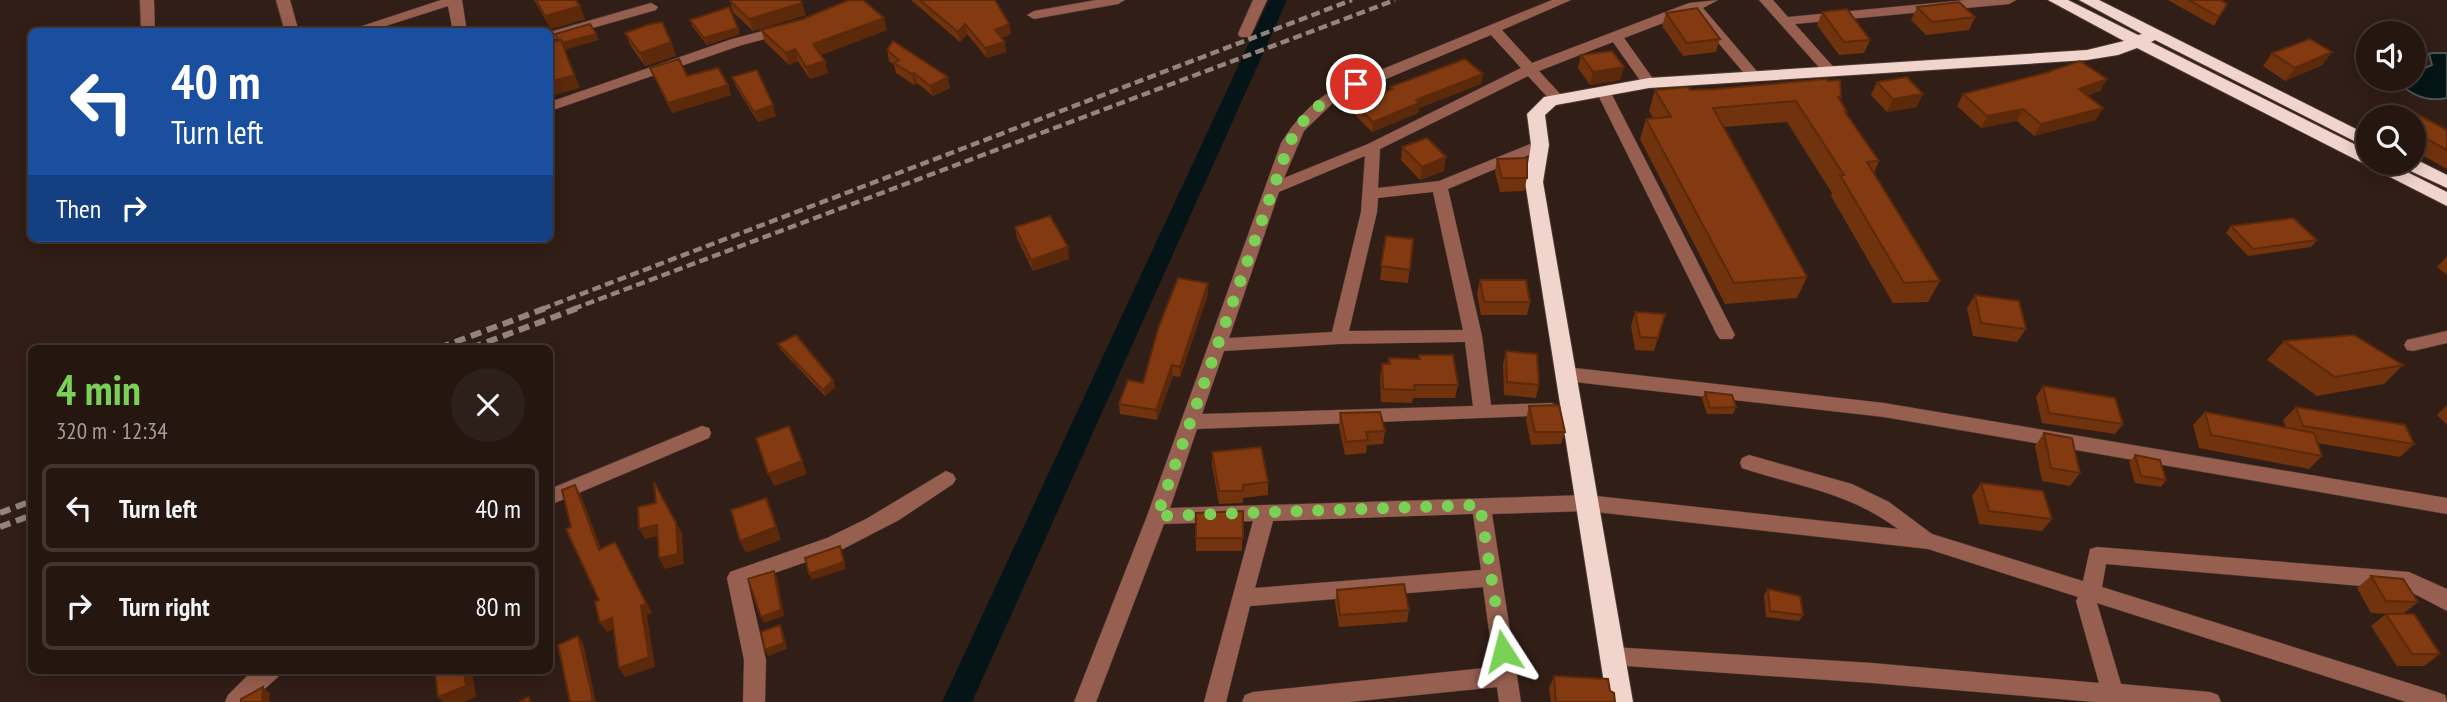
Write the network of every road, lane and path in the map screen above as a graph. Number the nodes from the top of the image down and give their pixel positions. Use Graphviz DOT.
graph roads {
  1 [pos="147,0"];
  2 [pos="283,0"];
  3 [pos="455,0"];
  4 [pos="1118,0"];
  5 [pos="1260,0"];
  6 [pos="1564,0"];
  7 [pos="1711,0"];
  8 [pos="1766,0"];
  9 [pos="2009,0"];
  10 [pos="2056,0"];
  11 [pos="2087,0"];
  12 [pos="1695,6"];
  13 [pos="651,7"];
  14 [pos="1034,15"];
  15 [pos="1785,21"];
  16 [pos="801,25"];
  17 [pos="148,28"];
  18 [pos="291,28"];
  19 [pos="364,28"];
  20 [pos="459,28"];
  21 [pos="1492,29"];
  22 [pos="1245,34"];
  23 [pos="553,36"];
  24 [pos="1616,36"];
  25 [pos="2147,38"];
  26 [pos="1528,70"];
  27 [pos="1830,71"];
  28 [pos="1754,76"];
  29 [pos="1649,83"];
  30 [pos="1603,91"];
  31 [pos="1558,100"];
  32 [pos="553,106"];
  33 [pos="2356,136"];
  34 [pos="1540,145"];
  35 [pos="1373,147"];
  36 [pos="2356,152"];
  37 [pos="2426,172"];
  38 [pos="2398,175"];
  39 [pos="2447,182"];
  40 [pos="1440,186"];
  41 [pos="1273,189"];
  42 [pos="1370,194"];
  43 [pos="2447,200"];
  44 [pos="1727,335"];
  45 [pos="1473,336"];
  46 [pos="2447,337"];
  47 [pos="1339,338"];
  48 [pos="1218,345"];
  49 [pos="2413,345"];
  50 [pos="1566,374"];
  51 [pos="1572,409"];
  52 [pos="1483,412"];
  53 [pos="1191,422"];
  54 [pos="702,433"];
  55 [pos="1749,463"];
  56 [pos="946,479"];
  57 [pos="553,496"];
  58 [pos="1587,503"];
  59 [pos="1480,505"];
  60 [pos="2447,506"];
  61 [pos="1265,512"];
  62 [pos="1157,516"];
  63 [pos="1928,541"];
  64 [pos="1491,578"];
  65 [pos="2091,592"];
  66 [pos="1242,598"];
  67 [pos="2447,602"];
  68 [pos="1612,656"];
  69 [pos="265,674"];
  70 [pos="1506,676"];
  71 [pos="2113,694"];
  72 [pos="236,702"];
  73 [pos="754,702"];
  74 [pos="1086,702"];
  75 [pos="1215,702"];
  76 [pos="1253,702"];
  77 [pos="1510,702"];
  78 [pos="1620,702"];
  79 [pos="2210,702"];
  80 [pos="2438,702"];
  1 -- 17 [label="street"];
  2 -- 18 [label="street"];
  3 -- 19 [label="street"];
  3 -- 20 [label="street"];
  4 -- 14 [label="street"];
  5 -- 22 [label="street"];
  6 -- 21 [label="street"];
  7 -- 12 [label="street"];
  8 -- 15 [label="street"];
  9 -- 15 [label="street"];
  10 -- 25 [label="highway"];
  11 -- 25 [label="highway"];
  12 -- 24 [label="street"];
  12 -- 28 [label="street"];
  13 -- 23 [label="street"];
  15 -- 27 [label="street"];
  16 -- 32 [label="street"];
  21 -- 26 [label="street"];
  21 -- 41 [label="street"];
  24 -- 26 [label="street"];
  24 -- 29 [label="street"];
  25 -- 27 [label="highway"];
  25 -- 33 [label="highway"];
  25 -- 36 [label="highway"];
  26 -- 31 [label="street"];
  26 -- 35 [label="street"];
  27 -- 28 [label="highway"];
  28 -- 29 [label="highway"];
  29 -- 30 [label="highway"];
  30 -- 31 [label="highway"];
  30 -- 44 [label="street"];
  31 -- 34 [label="highway"];
  34 -- 40 [label="street"];
  34 -- 50 [label="highway"];
  35 -- 41 [label="street"];
  35 -- 42 [label="street"];
  37 -- 39 [label="highway"];
  38 -- 43 [label="highway"];
  40 -- 42 [label="street"];
  40 -- 45 [label="street"];
  41 -- 48 [label="street"];
  42 -- 47 [label="street"];
  45 -- 47 [label="street"];
  45 -- 52 [label="street"];
  46 -- 49 [label="street"];
  47 -- 48 [label="street"];
  48 -- 53 [label="street"];
  50 -- 51 [label="highway"];
  50 -- 60 [label="street"];
  51 -- 52 [label="street"];
  51 -- 58 [label="highway"];
  52 -- 53 [label="street"];
  53 -- 62 [label="street"];
  54 -- 57 [label="street"];
  55 -- 63 [label="street"];
  56 -- 73 [label="street"];
  58 -- 59 [label="street"];
  58 -- 63 [label="street"];
  58 -- 68 [label="highway"];
  59 -- 61 [label="street"];
  59 -- 64 [label="street"];
  61 -- 62 [label="street"];
  61 -- 66 [label="street"];
  62 -- 74 [label="street"];
  63 -- 65 [label="street"];
  64 -- 66 [label="street"];
  64 -- 70 [label="street"];
  65 -- 67 [label="street"];
  65 -- 71 [label="street"];
  65 -- 80 [label="street"];
  66 -- 75 [label="street"];
  68 -- 71 [label="street"];
  68 -- 78 [label="highway"];
  69 -- 72 [label="street"];
  70 -- 76 [label="street"];
  70 -- 77 [label="street"];
  71 -- 79 [label="street"];
}
